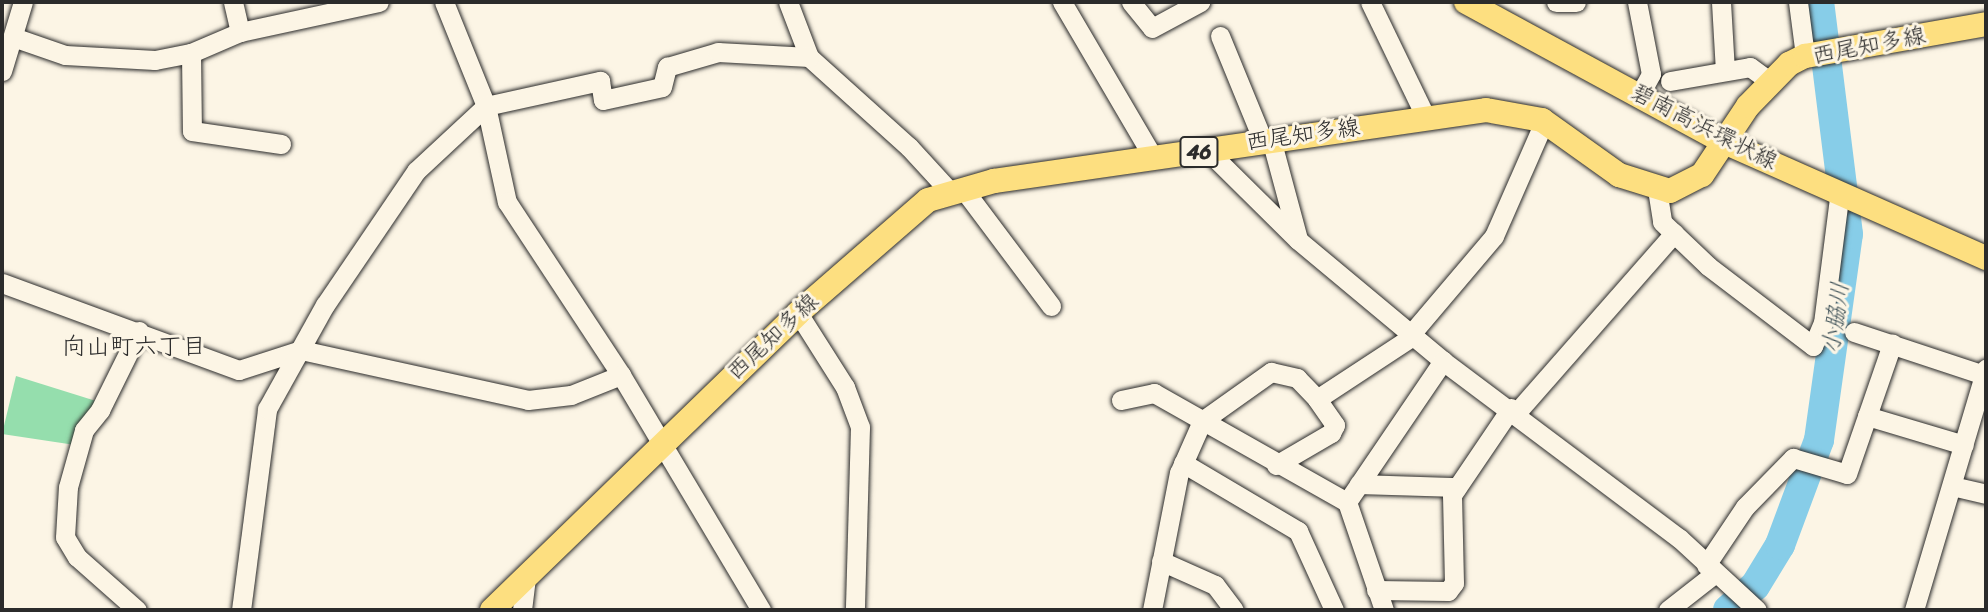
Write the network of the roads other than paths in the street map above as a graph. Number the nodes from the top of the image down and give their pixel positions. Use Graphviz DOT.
graph roads {
  1 [pos="23,2"];
  2 [pos="233,2"];
  3 [pos="379,2"];
  4 [pos="444,2"];
  5 [pos="788,2"];
  6 [pos="1062,2"];
  7 [pos="1131,2"];
  8 [pos="1199,2"];
  9 [pos="1370,2"];
  10 [pos="1465,2"];
  11 [pos="1556,2"];
  12 [pos="1576,2"];
  13 [pos="1637,2"];
  14 [pos="1721,2"];
  15 [pos="1798,2"];
  16 [pos="1986,24"];
  17 [pos="240,32"];
  18 [pos="1220,36"];
  19 [pos="13,37"];
  20 [pos="191,53"];
  21 [pos="809,57"];
  22 [pos="1805,57"];
  23 [pos="2,71"];
  24 [pos="1725,71"];
  25 [pos="1670,81"];
  26 [pos="1769,81"];
  27 [pos="1640,94"];
  28 [pos="486,106"];
  29 [pos="1426,118"];
  30 [pos="1544,122"];
  31 [pos="1267,140"];
  32 [pos="1724,142"];
  33 [pos="281,144"];
  34 [pos="1207,150"];
  35 [pos="1154,159"];
  36 [pos="1657,189"];
  37 [pos="1840,191"];
  38 [pos="958,192"];
  39 [pos="1674,233"];
  40 [pos="1298,240"];
  41 [pos="1986,258"];
  42 [pos="2,283"];
  43 [pos="1051,306"];
  44 [pos="797,313"];
  45 [pos="139,331"];
  46 [pos="1854,332"];
  47 [pos="1412,335"];
  48 [pos="1892,344"];
  49 [pos="301,350"];
  50 [pos="1443,361"];
  51 [pos="1985,371"];
  52 [pos="621,375"];
  53 [pos="1317,398"];
  54 [pos="1121,400"];
  55 [pos="1514,410"];
  56 [pos="1867,416"];
  57 [pos="1202,421"];
  58 [pos="662,441"];
  59 [pos="1964,444"];
  60 [pos="1183,463"];
  61 [pos="1276,465"];
  62 [pos="1359,484"];
  63 [pos="1952,486"];
  64 [pos="1457,487"];
  65 [pos="1986,494"];
  66 [pos="1347,502"];
  67 [pos="1161,561"];
  68 [pos="1710,569"];
  69 [pos="526,577"];
  70 [pos="1376,590"];
  71 [pos="136,610"];
  72 [pos="241,610"];
  73 [pos="492,610"];
  74 [pos="522,610"];
  75 [pos="761,610"];
  76 [pos="855,610"];
  77 [pos="1152,610"];
  78 [pos="1234,610"];
  79 [pos="1334,610"];
  80 [pos="1384,610"];
  81 [pos="1668,610"];
  82 [pos="1757,610"];
  83 [pos="1914,610"];
  1 -- 19 [label="street"];
  2 -- 17 [label="street"];
  3 -- 17 [label="street"];
  4 -- 28 [label="street"];
  5 -- 21 [label="street"];
  6 -- 35 [label="street"];
  7 -- 8 [label="street"];
  9 -- 29 [label="street"];
  10 -- 27 [label="main road, 碧南高浜環状線"];
  11 -- 12 [label="street"];
  13 -- 27 [label="street"];
  14 -- 24 [label="street"];
  15 -- 22 [label="street"];
  16 -- 22 [label="main road, 西尾知多線"];
  17 -- 20 [label="street"];
  18 -- 31 [label="street"];
  19 -- 20 [label="street"];
  19 -- 23 [label="street"];
  20 -- 33 [label="street"];
  21 -- 28 [label="street"];
  21 -- 38 [label="street"];
  22 -- 26 [label="main road, 西尾知多線"];
  24 -- 25 [label="street"];
  24 -- 26 [label="street"];
  26 -- 32 [label="main road, 西尾知多線"];
  27 -- 32 [label="main road, 碧南高浜環状線"];
  28 -- 49 [label="street"];
  28 -- 52 [label="street"];
  29 -- 30 [label="main road, 西尾知多線 / 46"];
  29 -- 31 [label="main road, 西尾知多線 / 46"];
  30 -- 36 [label="main road, 西尾知多線 / 46"];
  30 -- 47 [label="street"];
  31 -- 34 [label="main road, 西尾知多線 / 46"];
  31 -- 40 [label="street"];
  32 -- 36 [label="main road, 西尾知多線"];
  32 -- 37 [label="main road, 碧南高浜環状線"];
  34 -- 35 [label="main road, 西尾知多線 / 46"];
  34 -- 40 [label="street"];
  35 -- 38 [label="main road, 西尾知多線 / 46"];
  36 -- 39 [label="street"];
  37 -- 39 [label="street"];
  37 -- 41 [label="main road, 碧南高浜環状線"];
  38 -- 43 [label="street"];
  38 -- 44 [label="main road, 西尾知多線 / 46"];
  39 -- 55 [label="street"];
  40 -- 47 [label="street"];
  42 -- 45 [label="street"];
  44 -- 58 [label="main road, 西尾知多線 / 46"];
  44 -- 76 [label="street"];
  45 -- 49 [label="street"];
  45 -- 71 [label="street"];
  46 -- 48 [label="street"];
  47 -- 50 [label="street"];
  47 -- 53 [label="street"];
  48 -- 51 [label="street"];
  48 -- 56 [label="street"];
  49 -- 52 [label="street"];
  49 -- 72 [label="street"];
  50 -- 55 [label="street"];
  50 -- 62 [label="street"];
  51 -- 59 [label="street"];
  52 -- 58 [label="street"];
  53 -- 57 [label="street"];
  53 -- 61 [label="street"];
  54 -- 57 [label="street"];
  55 -- 64 [label="street"];
  55 -- 68 [label="street"];
  56 -- 59 [label="street"];
  56 -- 68 [label="street"];
  57 -- 60 [label="street"];
  57 -- 61 [label="street"];
  58 -- 69 [label="main road, 西尾知多線 / 46"];
  58 -- 75 [label="street"];
  59 -- 63 [label="street"];
  60 -- 67 [label="street"];
  60 -- 79 [label="street"];
  61 -- 66 [label="street"];
  62 -- 64 [label="street"];
  62 -- 66 [label="street"];
  63 -- 65 [label="street"];
  63 -- 83 [label="street"];
  64 -- 70 [label="street"];
  66 -- 70 [label="street"];
  67 -- 77 [label="street"];
  67 -- 78 [label="street"];
  68 -- 81 [label="street"];
  68 -- 82 [label="street"];
  69 -- 73 [label="main road, 西尾知多線 / 46"];
  69 -- 74 [label="street"];
  70 -- 80 [label="street"];
}
